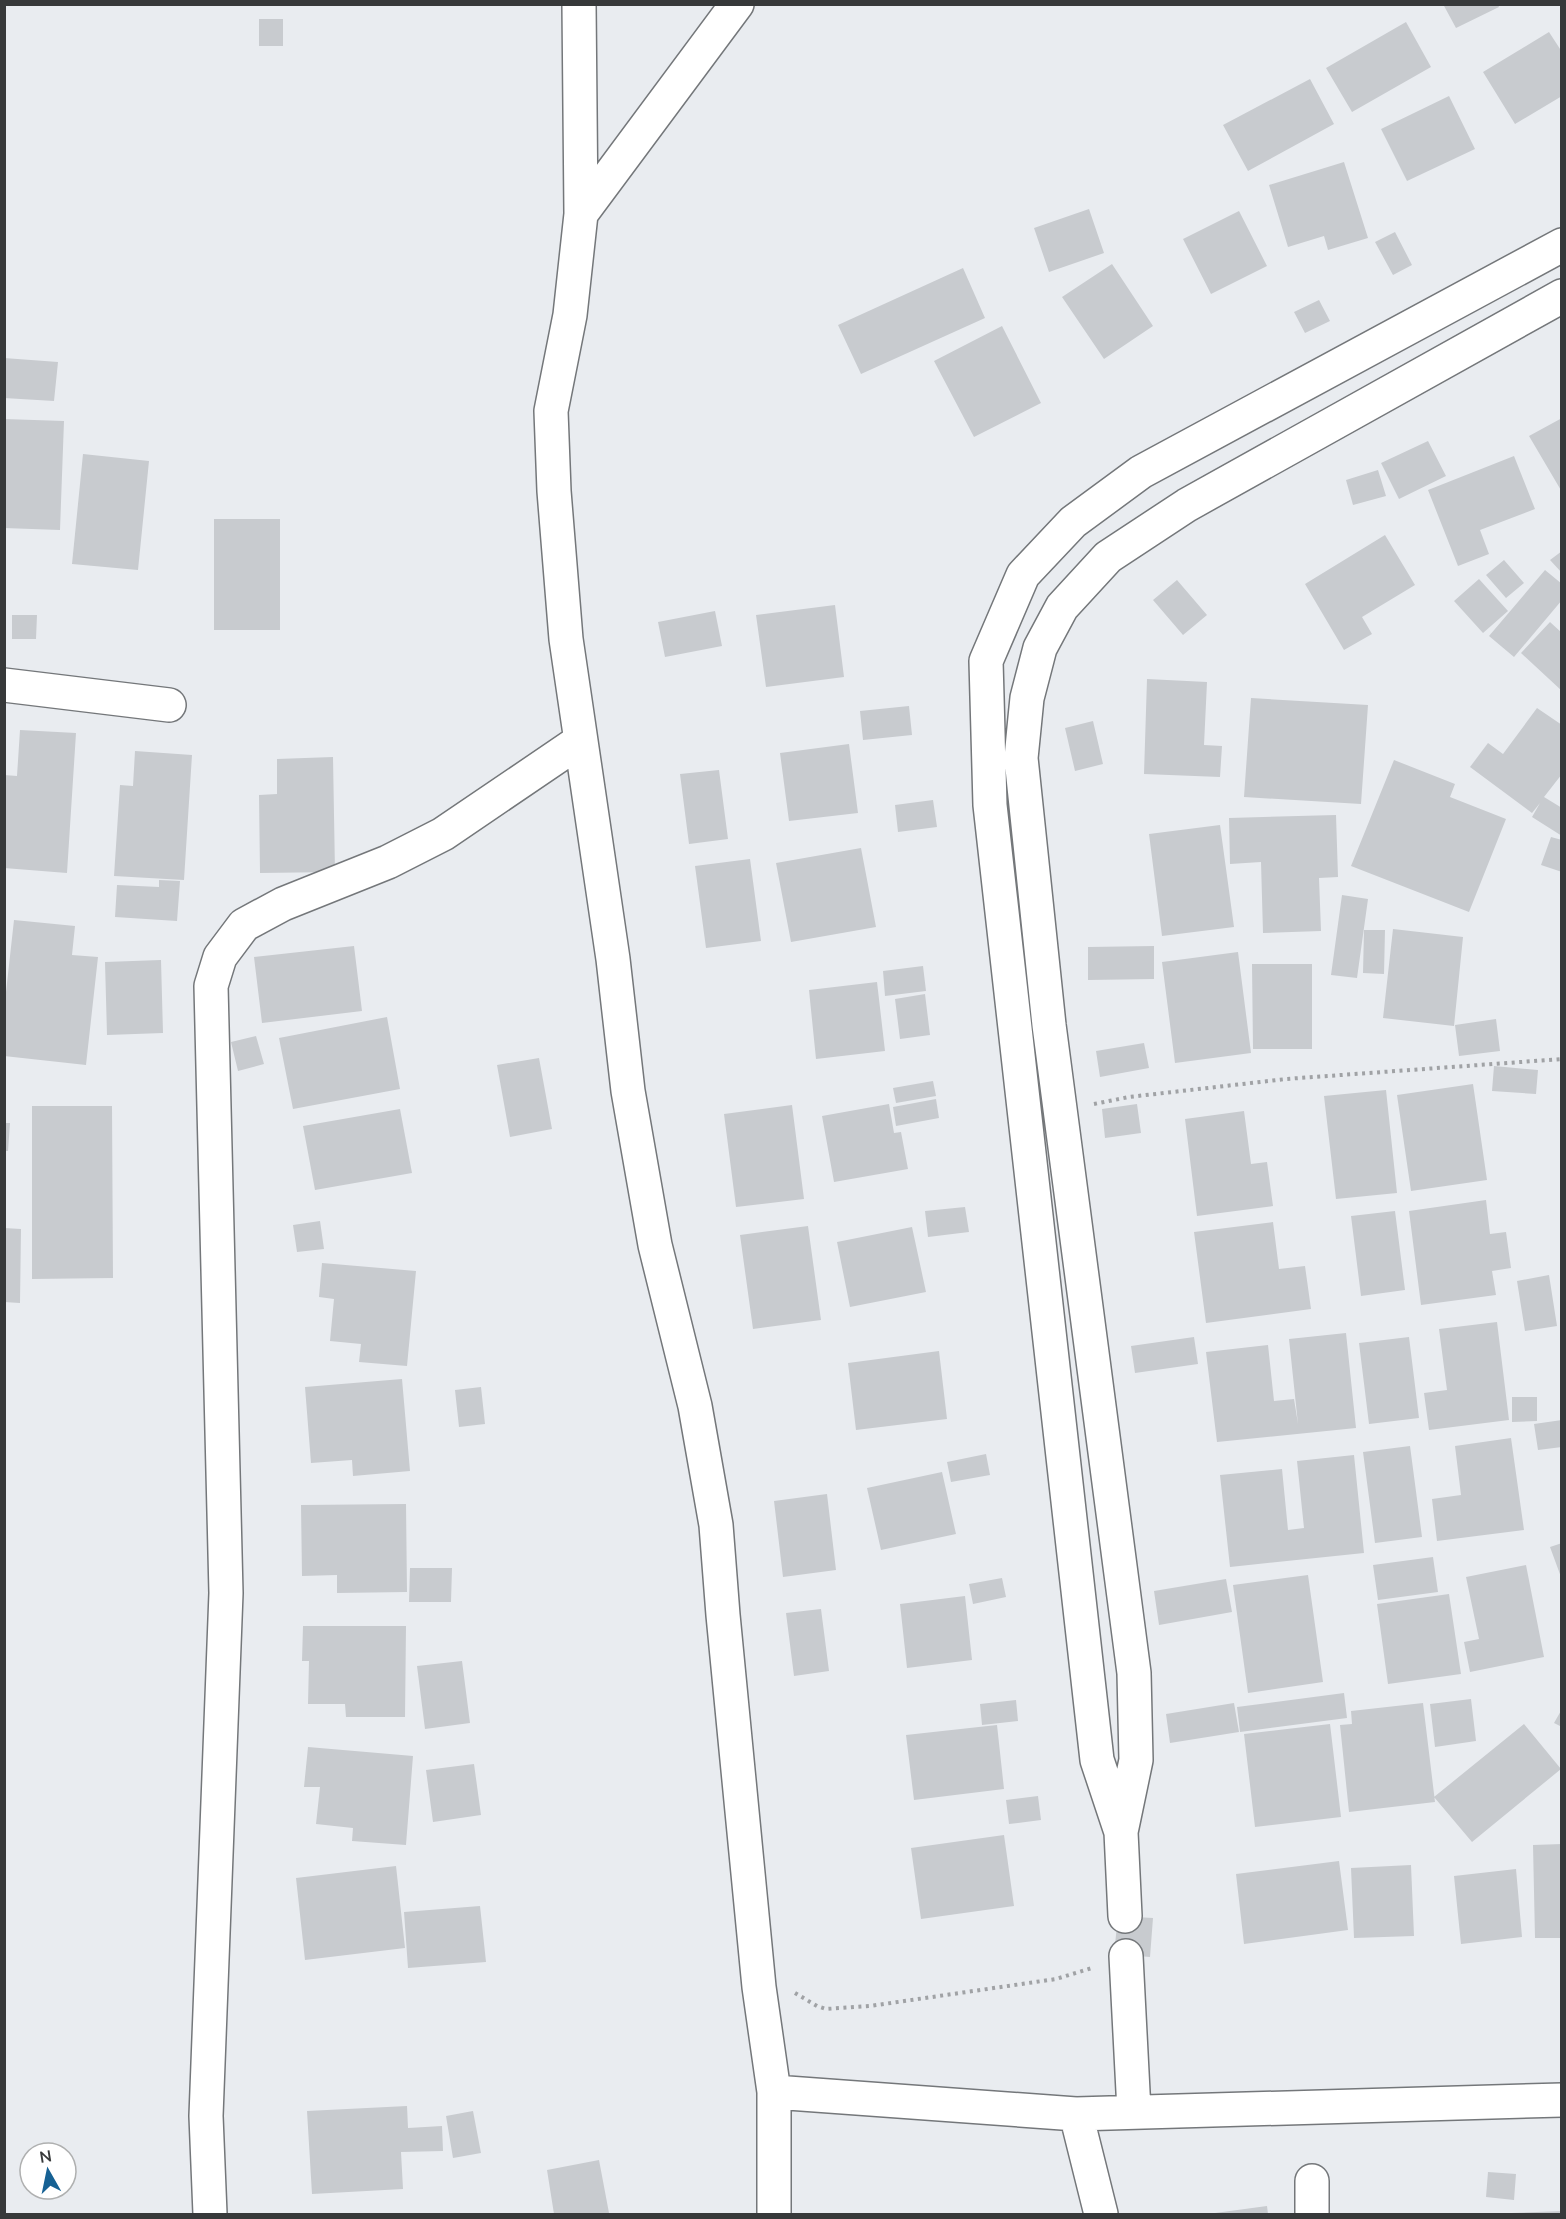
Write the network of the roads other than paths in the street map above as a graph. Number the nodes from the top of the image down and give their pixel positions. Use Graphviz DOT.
graph roads {
  1 [pos="579,4"];
  2 [pos="737,4"];
  3 [pos="581,214"];
  4 [pos="1562,245"];
  5 [pos="1562,296"];
  6 [pos="4,685"];
  7 [pos="169,705"];
  8 [pos="580,741"];
  9 [pos="1060,1110"];
  10 [pos="1024,1113"];
  11 [pos="1121,1832"];
  12 [pos="1125,1916"];
  13 [pos="1126,1956"];
  14 [pos="774,2092"];
  15 [pos="1562,2100"];
  16 [pos="1134,2111"];
  17 [pos="1076,2114"];
  18 [pos="1312,2181"];
  19 [pos="210,2214"];
  20 [pos="774,2214"];
  21 [pos="1101,2214"];
  22 [pos="1312,2214"];
  1 -- 3 [label="street"];
  2 -- 3 [label="street"];
  3 -- 8 [label="street"];
  4 -- 10 [label="street"];
  5 -- 9 [label="street"];
  6 -- 7 [label="street"];
  8 -- 14 [label="street"];
  8 -- 19 [label="street"];
  9 -- 10 [label="street"];
  9 -- 11 [label="street"];
  10 -- 11 [label="street"];
  11 -- 12 [label="street"];
  13 -- 16 [label="street"];
  14 -- 17 [label="street"];
  14 -- 20 [label="street"];
  15 -- 16 [label="street"];
  16 -- 17 [label="street"];
  17 -- 21 [label="street"];
  18 -- 22 [label="street"];
}
